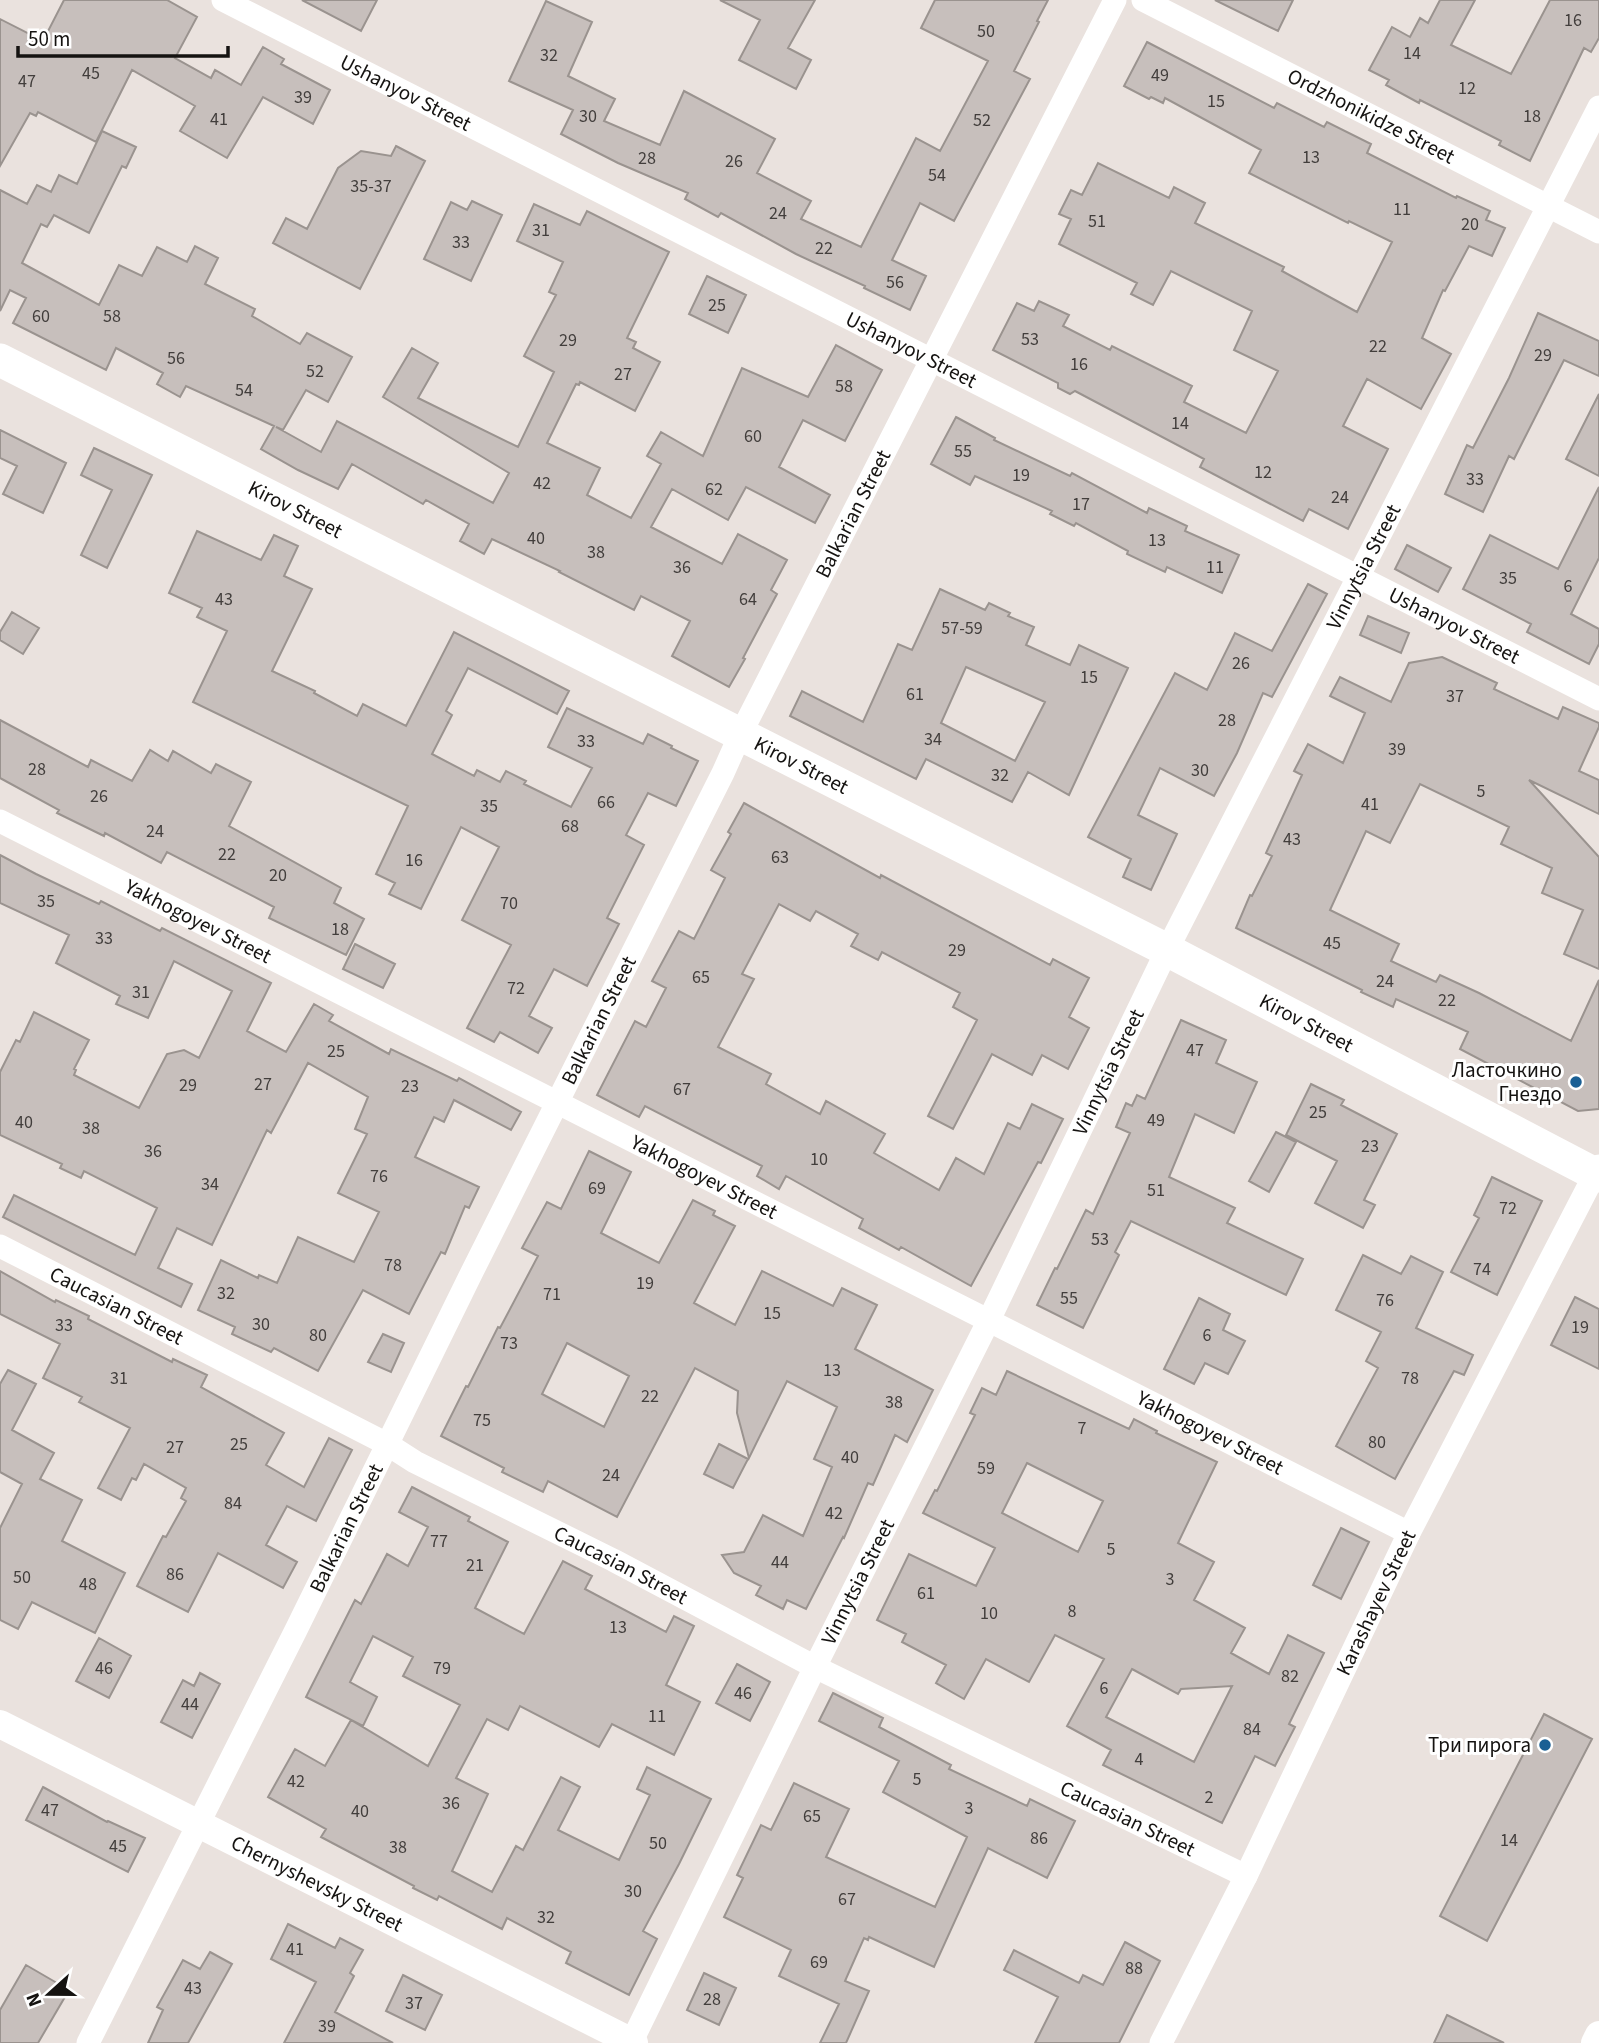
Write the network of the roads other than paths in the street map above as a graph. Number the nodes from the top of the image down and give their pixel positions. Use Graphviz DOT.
graph roads {
  1 [pos="223,0"];
  2 [pos="1115,0"];
  3 [pos="1143,0"];
  4 [pos="1599,107"];
  5 [pos="1548,207"];
  6 [pos="1599,232"];
  7 [pos="0,360"];
  8 [pos="932,360"];
  9 [pos="1359,578"];
  10 [pos="1599,699"];
  11 [pos="740,735"];
  12 [pos="0,821"];
  13 [pos="1167,950"];
  14 [pos="557,1104"];
  15 [pos="1598,1172"];
  16 [pos="0,1246"];
  17 [pos="988,1322"];
  18 [pos="387,1444"];
  19 [pos="1409,1533"];
  20 [pos="816,1667"];
  21 [pos="0,1724"];
  22 [pos="198,1824"];
  23 [pos="1246,1875"];
  24 [pos="1599,2035"];
  25 [pos="88,2043"];
  26 [pos="632,2043"];
  27 [pos="1161,2043"];
  28 [pos="1595,2043"];
  1 -- 8 [label="street, Ushanyov Street"];
  2 -- 8 [label="street, Balkarian Street"];
  3 -- 5 [label="street, Ordzhonikidze Street"];
  4 -- 5 [label="street, Vinnytsia Street"];
  5 -- 6 [label="street, Ordzhonikidze Street"];
  5 -- 9 [label="street, Vinnytsia Street"];
  7 -- 11 [label="main road, Kirov Street"];
  8 -- 9 [label="street, Ushanyov Street"];
  8 -- 11 [label="street, Balkarian Street"];
  9 -- 10 [label="street, Ushanyov Street"];
  9 -- 13 [label="street, Vinnytsia Street"];
  11 -- 13 [label="main road, Kirov Street"];
  11 -- 14 [label="street, Balkarian Street"];
  12 -- 14 [label="street, Yakhogoyev Street"];
  13 -- 15 [label="main road, Kirov Street"];
  13 -- 17 [label="street, Vinnytsia Street"];
  14 -- 17 [label="street, Yakhogoyev Street"];
  14 -- 18 [label="street, Balkarian Street"];
  15 -- 19 [label="street, Karashaуev Street"];
  16 -- 18 [label="street, Caucasian Street"];
  17 -- 19 [label="street, Yakhogoyev Street"];
  17 -- 20 [label="street, Vinnytsia Street"];
  18 -- 20 [label="street, Caucasian Street"];
  18 -- 22 [label="street, Balkarian Street"];
  19 -- 23 [label="street, Karashaуev Street"];
  20 -- 23 [label="street, Caucasian Street"];
  20 -- 26 [label="street, Vinnytsia Street"];
  21 -- 22 [label="street, Chernyshevsky Street"];
  22 -- 25 [label="street, Balkarian Street"];
  22 -- 26 [label="street, Chernyshevsky Street"];
  23 -- 27 [label="street, Karashaуev Street"];
  24 -- 28 [label="street"];
}
